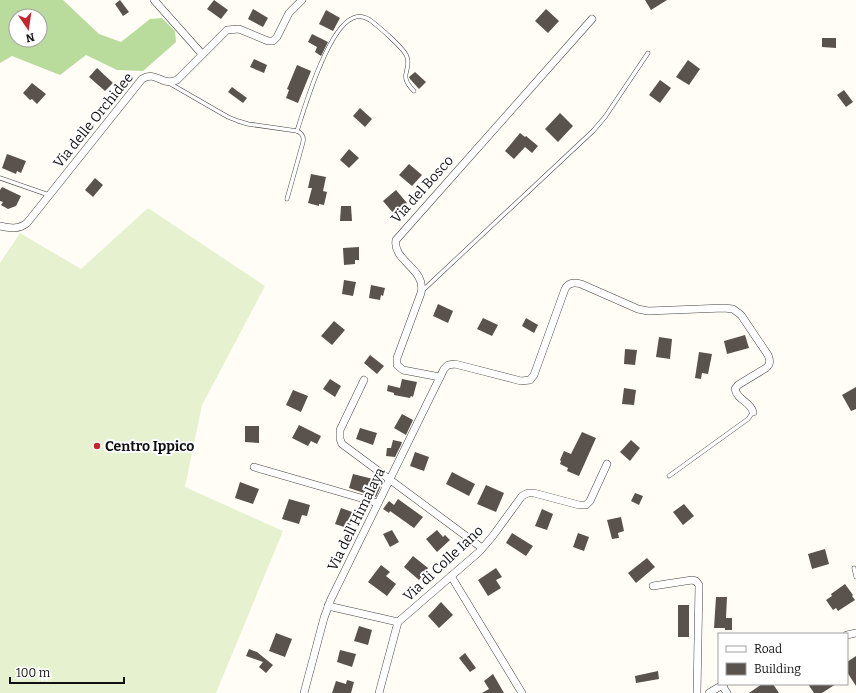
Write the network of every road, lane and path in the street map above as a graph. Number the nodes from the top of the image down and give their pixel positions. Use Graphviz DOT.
graph roads {
  1 [pos="154,0"];
  2 [pos="302,0"];
  3 [pos="592,19"];
  4 [pos="648,53"];
  5 [pos="202,54"];
  6 [pos="168,82"];
  7 [pos="414,91"];
  8 [pos="297,131"];
  9 [pos="0,178"];
  10 [pos="49,195"];
  11 [pos="287,199"];
  12 [pos="0,226"];
  13 [pos="421,293"];
  14 [pos="440,376"];
  15 [pos="364,380"];
  16 [pos="753,412"];
  17 [pos="607,464"];
  18 [pos="254,467"];
  19 [pos="669,476"];
  20 [pos="390,479"];
  21 [pos="378,503"];
  22 [pos="482,548"];
  23 [pos="854,568"];
  24 [pos="450,576"];
  25 [pos="856,577"];
  26 [pos="653,586"];
  27 [pos="328,606"];
  28 [pos="398,622"];
  29 [pos="723,685"];
  30 [pos="304,693"];
  31 [pos="379,693"];
  32 [pos="522,693"];
  33 [pos="698,693"];
  34 [pos="709,693"];
  35 [pos="727,693"];
  1 -- 5 [label="street"];
  2 -- 5 [label="street"];
  3 -- 13 [label="street, Via del Bosco"];
  4 -- 13 [label="lane"];
  5 -- 6 [label="street"];
  6 -- 8 [label="lane"];
  6 -- 10 [label="street, Via delle Orchidee"];
  7 -- 8 [label="lane"];
  8 -- 11 [label="lane"];
  9 -- 10 [label="lane"];
  10 -- 12 [label="street, Via delle Orchidee"];
  13 -- 14 [label="street"];
  14 -- 16 [label="street, Via dell'Himalaya"];
  14 -- 20 [label="street, Via dell'Himalaya"];
  15 -- 20 [label="street"];
  16 -- 19 [label="lane"];
  17 -- 22 [label="street, Via di Colle Iano"];
  18 -- 21 [label="street"];
  20 -- 21 [label="street, Via dell'Himalaya"];
  20 -- 22 [label="street"];
  21 -- 27 [label="street, Via dell'Himalaya"];
  22 -- 24 [label="street, Via di Colle Iano"];
  23 -- 25 [label="lane"];
  24 -- 28 [label="street, Via di Colle Iano"];
  24 -- 32 [label="street"];
  26 -- 33 [label="street"];
  27 -- 28 [label="street"];
  27 -- 30 [label="street, Via dell'Himalaya"];
  28 -- 31 [label="street"];
  29 -- 34 [label="street"];
  29 -- 35 [label="street"];
}
